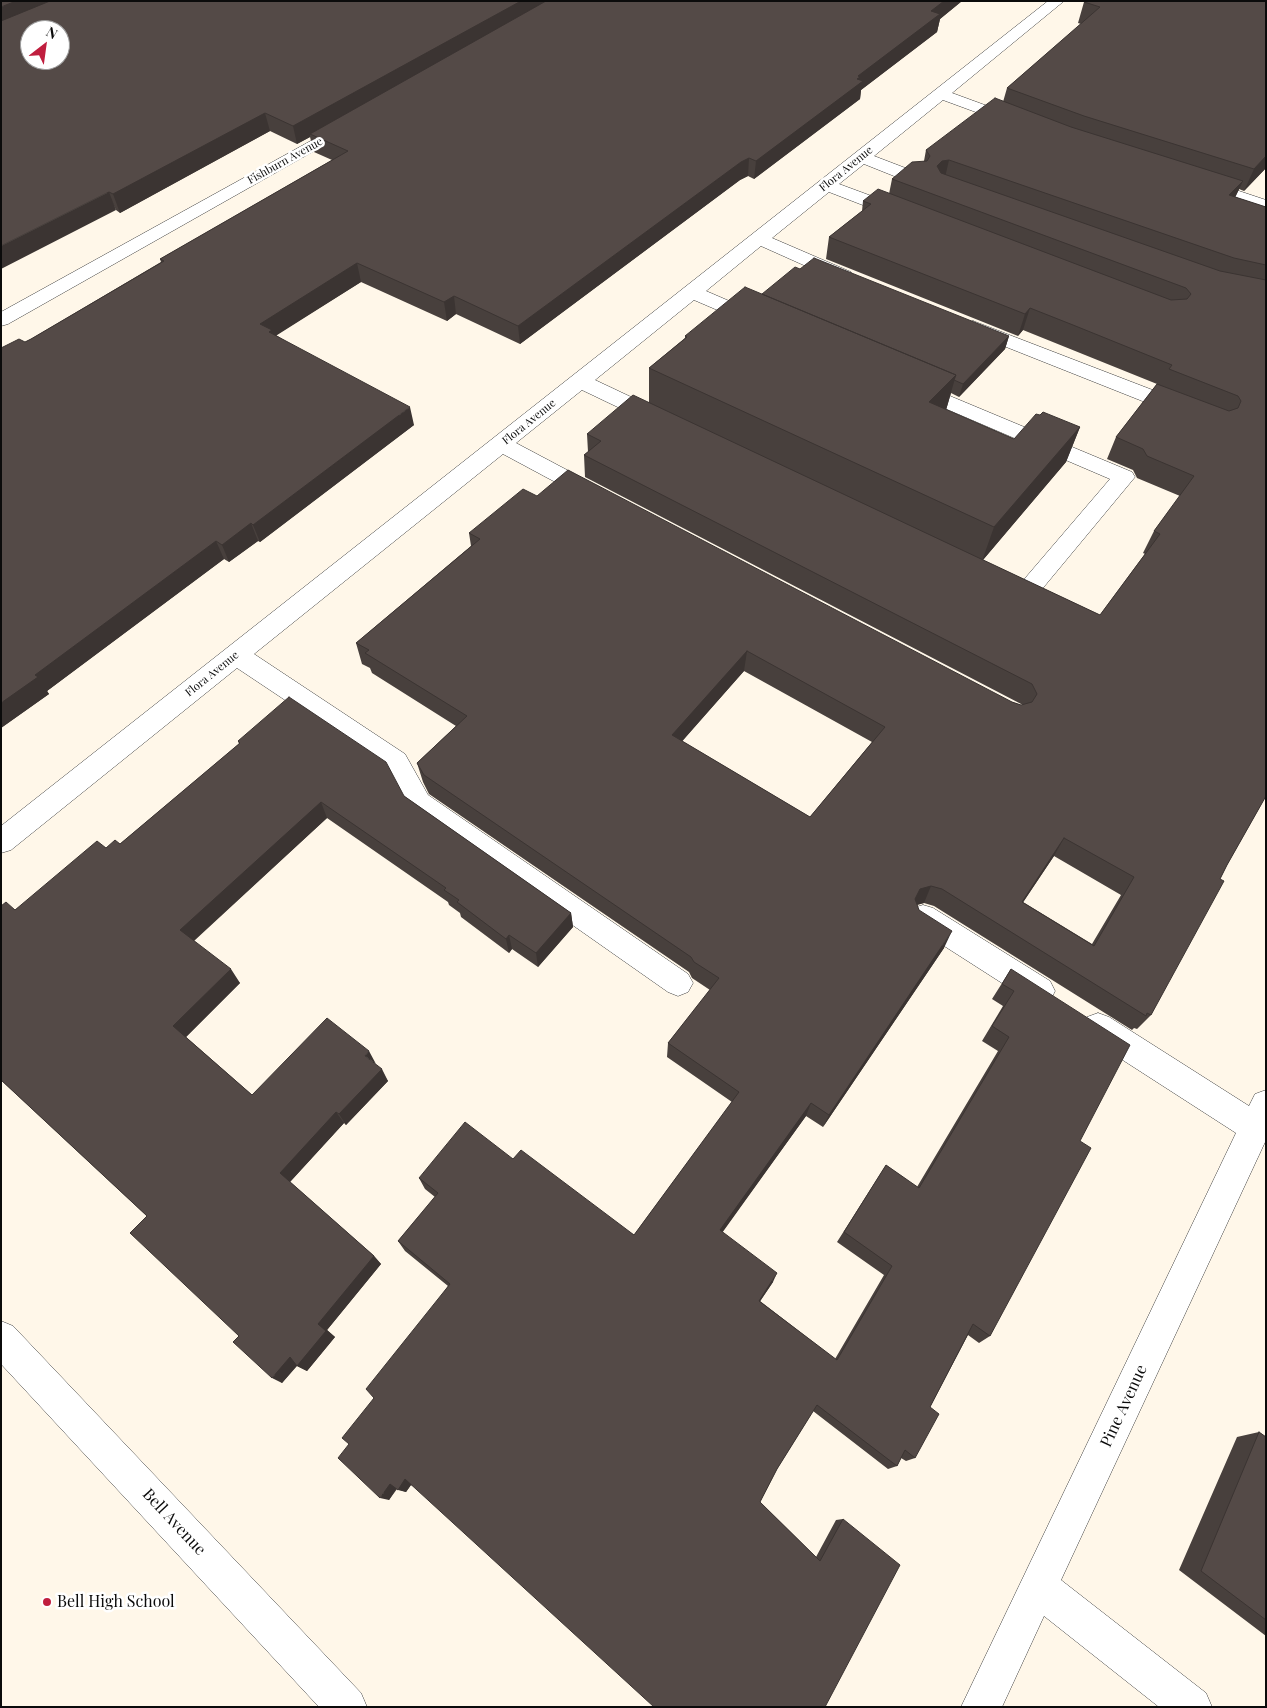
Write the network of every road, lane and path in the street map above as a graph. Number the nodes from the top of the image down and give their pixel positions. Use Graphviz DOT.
graph roads {
  1 [pos="1057,1"];
  2 [pos="941,94"];
  3 [pos="358,119"];
  4 [pos="1034,129"];
  5 [pos="862,157"];
  6 [pos="1180,177"];
  7 [pos="914,178"];
  8 [pos="827,185"];
  9 [pos="1266,206"];
  10 [pos="900,214"];
  11 [pos="758,239"];
  12 [pos="861,283"];
  13 [pos="692,292"];
  14 [pos="953,319"];
  15 [pos="1,320"];
  16 [pos="775,327"];
  17 [pos="894,378"];
  18 [pos="580,382"];
  19 [pos="1200,416"];
  20 [pos="672,425"];
  21 [pos="501,444"];
  22 [pos="611,502"];
  23 [pos="990,578"];
  24 [pos="237,654"];
  25 [pos="1,842"];
  26 [pos="924,917"];
  27 [pos="678,982"];
  28 [pos="1260,1116"];
  29 [pos="1,1338"];
  30 [pos="1039,1587"];
  31 [pos="347,1707"];
  32 [pos="981,1707"];
  33 [pos="1192,1707"];
  1 -- 2 [label="street, Flora Avenue"];
  2 -- 4 [label="street"];
  2 -- 5 [label="street, Flora Avenue"];
  3 -- 15 [label="street, Fishburn Avenue"];
  5 -- 7 [label="street"];
  5 -- 8 [label="street, Flora Avenue"];
  6 -- 9 [label="street"];
  8 -- 10 [label="street"];
  8 -- 11 [label="street, Flora Avenue"];
  11 -- 12 [label="street"];
  11 -- 13 [label="street, Flora Avenue"];
  13 -- 16 [label="street"];
  13 -- 18 [label="street, Flora Avenue"];
  14 -- 19 [label="street"];
  17 -- 23 [label="street"];
  18 -- 20 [label="street"];
  18 -- 21 [label="street, Flora Avenue"];
  21 -- 22 [label="street"];
  21 -- 24 [label="street, Flora Avenue"];
  24 -- 25 [label="street, Flora Avenue"];
  24 -- 27 [label="street"];
  26 -- 28 [label="street"];
  28 -- 30 [label="street, Pine Avenue"];
  29 -- 31 [label="street, Bell Avenue"];
  30 -- 32 [label="street, Pine Avenue"];
  30 -- 33 [label="street"];
}
